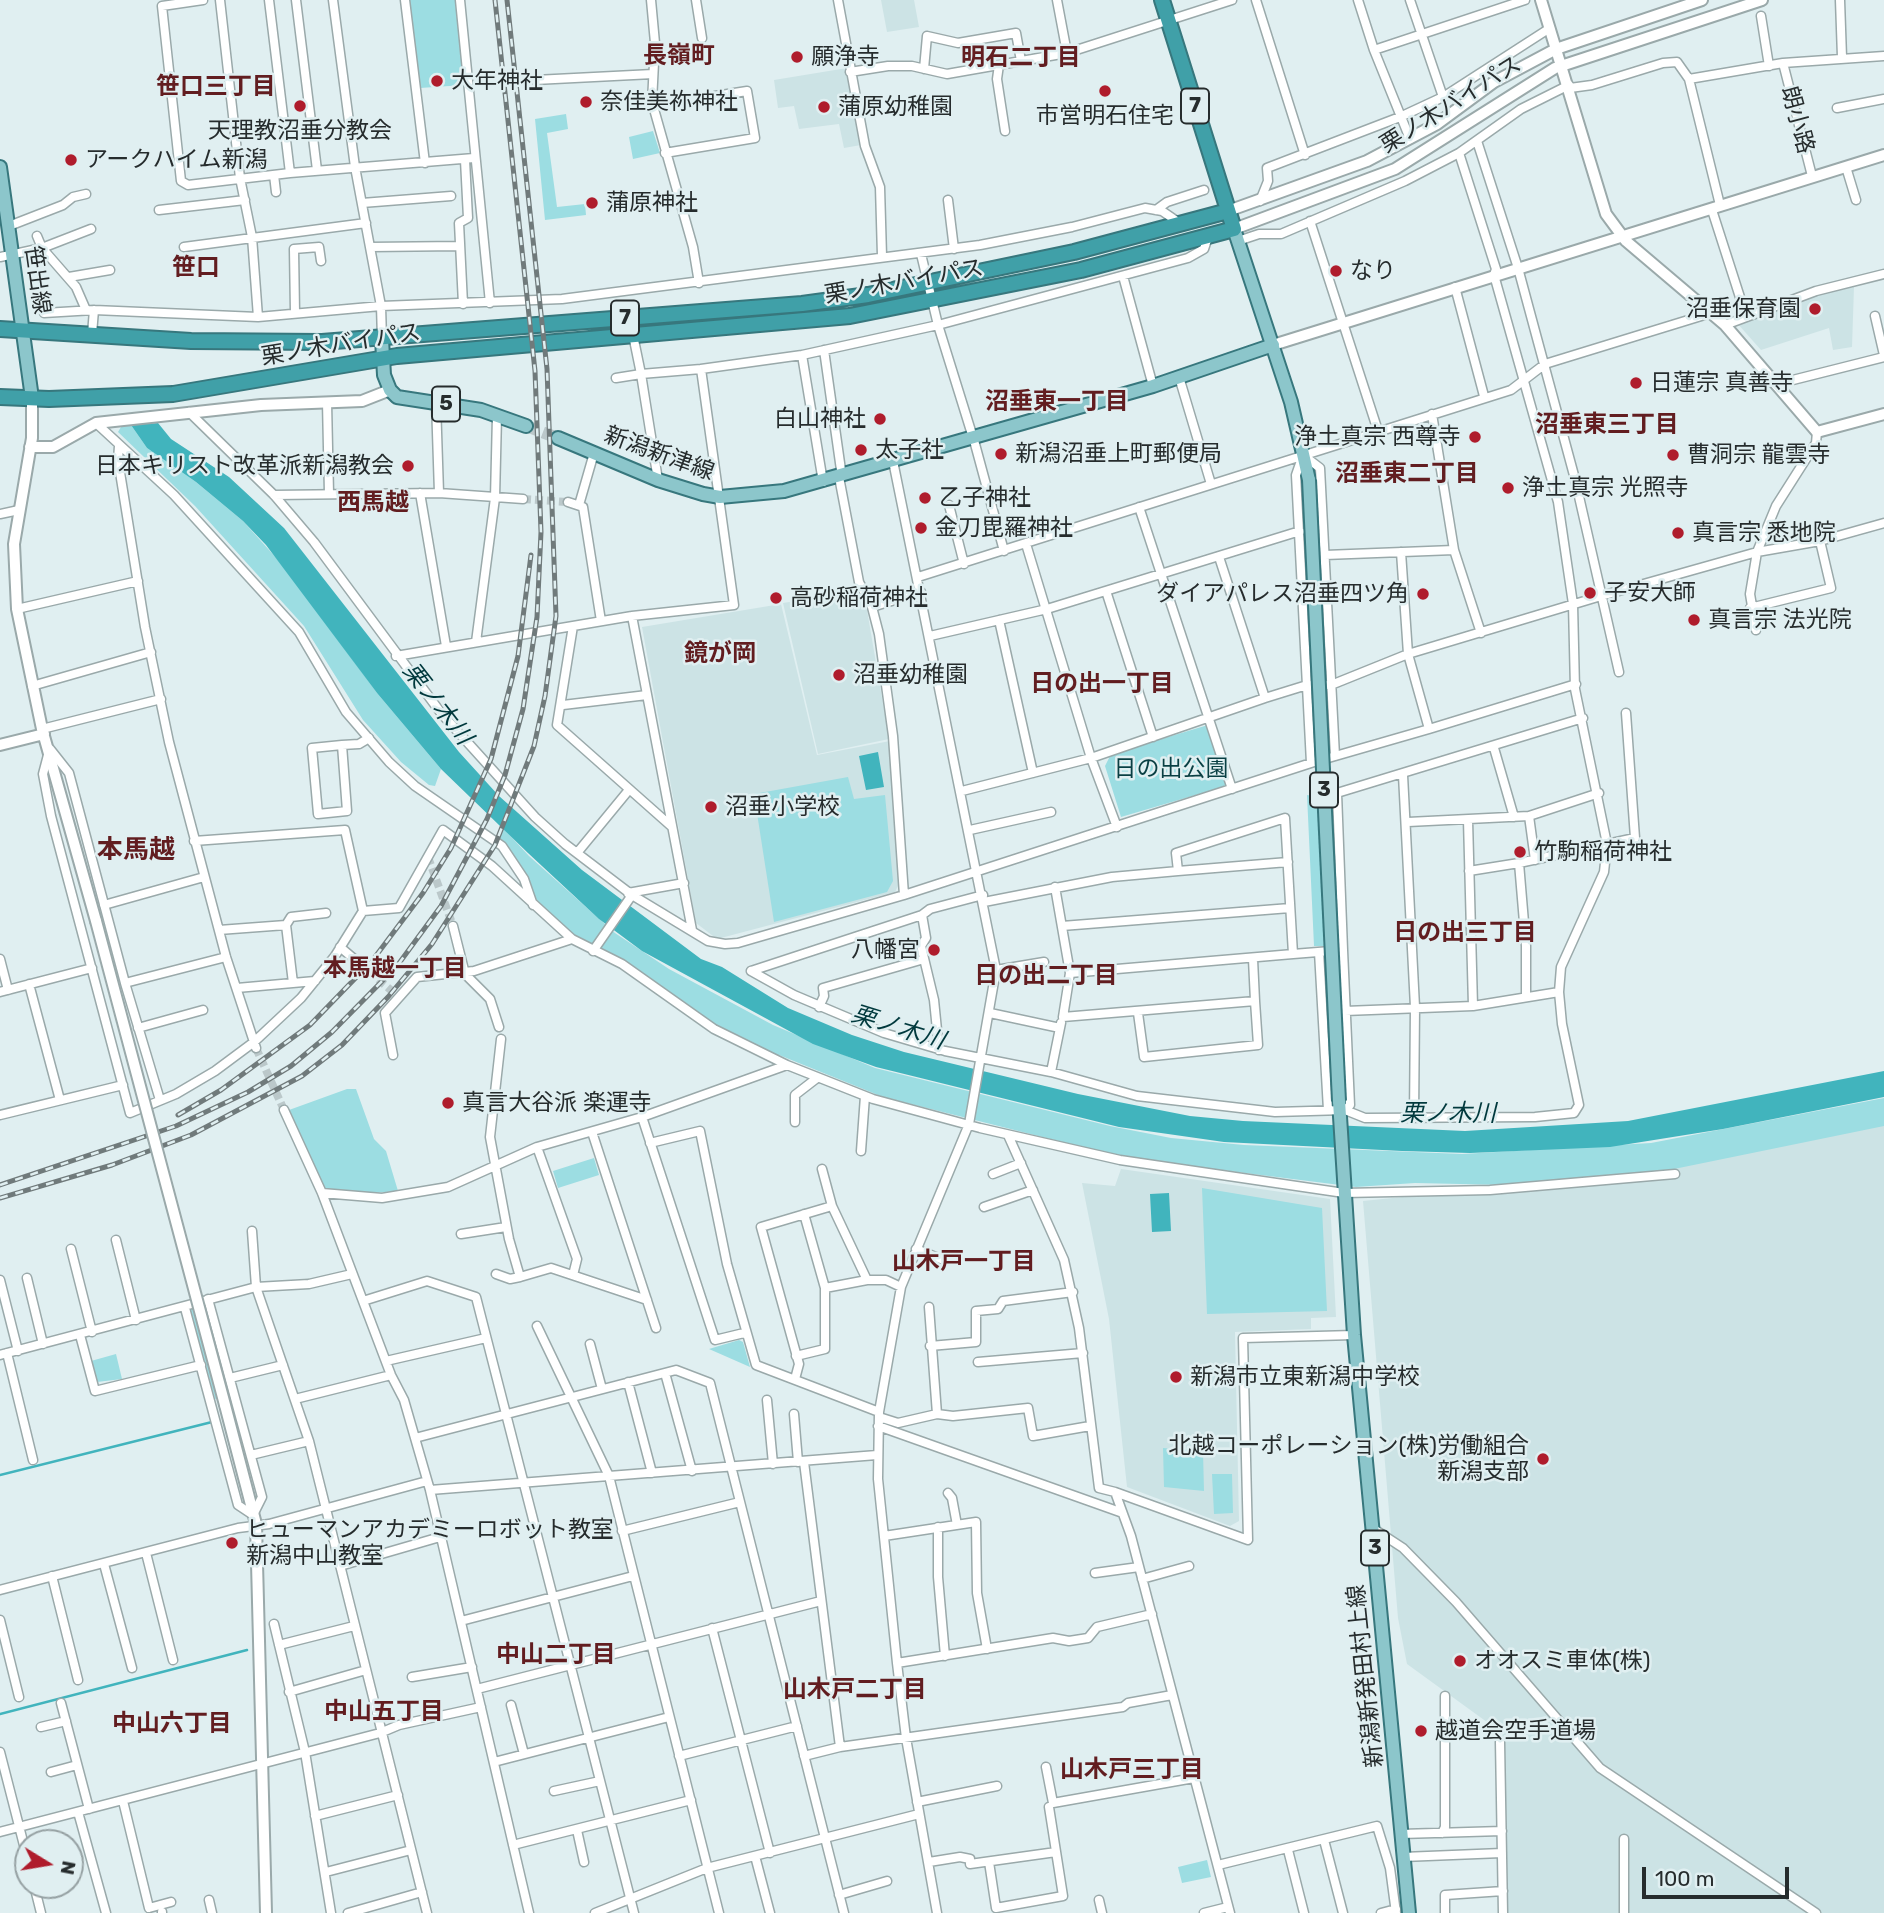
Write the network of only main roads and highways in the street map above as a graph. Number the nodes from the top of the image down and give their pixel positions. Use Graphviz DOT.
graph roads {
  1 [pos="1162,0"];
  2 [pos="0,167"];
  3 [pos="1228,211"];
  4 [pos="1236,235"];
  5 [pos="6,256"];
  6 [pos="0,329"];
  7 [pos="23,330"];
  8 [pos="382,339"];
  9 [pos="1273,345"];
  10 [pos="384,359"];
  11 [pos="0,397"];
  12 [pos="32,398"];
  13 [pos="526,426"];
  14 [pos="558,438"];
  15 [pos="1400,1912"];
  1 -- 3 [label="highway, 7"];
  2 -- 5 [label="main road, 笹出線"];
  3 -- 4 [label="highway, 7"];
  3 -- 8 [label="highway, 栗ノ木バイパス / 7"];
  4 -- 9 [label="main road, 3"];
  4 -- 10 [label="highway, 栗ノ木バイパス / 7"];
  5 -- 7 [label="main road, 笹出線"];
  6 -- 7 [label="highway, 栗ノ木バイパス / 7"];
  7 -- 8 [label="highway, 栗ノ木バイパス / 7"];
  7 -- 12 [label="main road, 笹出線"];
  8 -- 10 [label="main road"];
  9 -- 14 [label="main road, 新潟新津線"];
  9 -- 15 [label="main road, 新潟新発田村上線 / 3, bridge"];
  10 -- 12 [label="highway, 栗ノ木バイパス / 7"];
  10 -- 13 [label="main road, 5"];
  11 -- 12 [label="highway, 栗ノ木バイパス / 7"];
}
